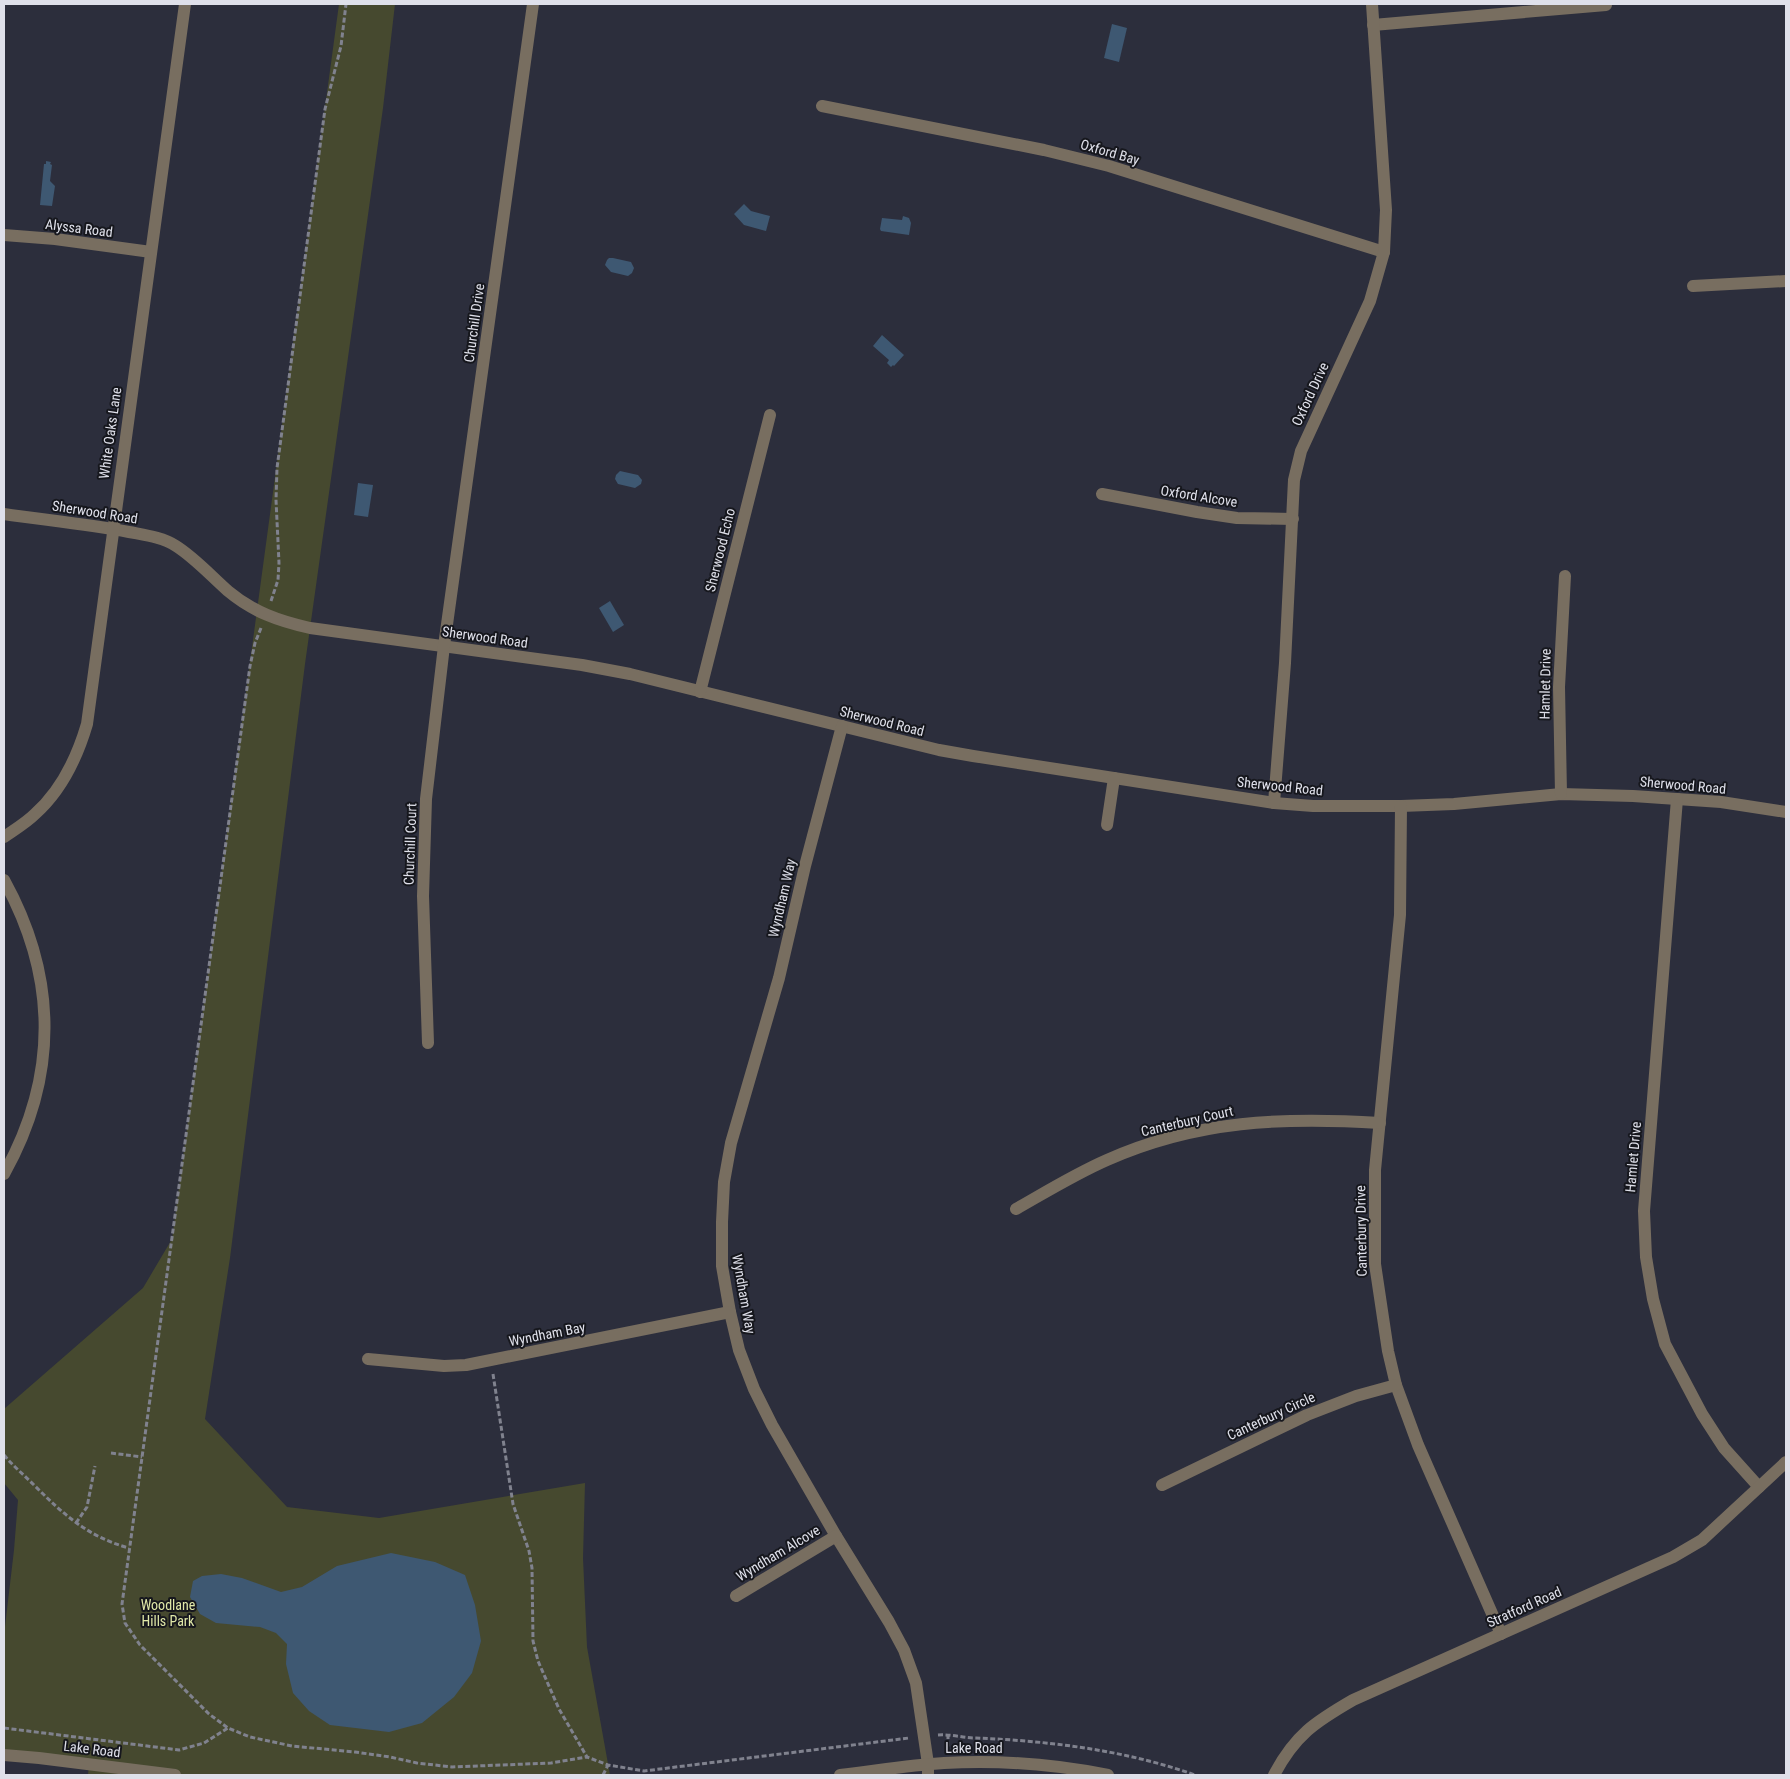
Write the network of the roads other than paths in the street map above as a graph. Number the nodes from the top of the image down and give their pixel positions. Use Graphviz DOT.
graph roads {
  1 [pos="185,4"];
  2 [pos="533,4"];
  3 [pos="1372,4"];
  4 [pos="1606,5"];
  5 [pos="1373,25"];
  6 [pos="822,106"];
  7 [pos="4,235"];
  8 [pos="150,252"];
  9 [pos="1384,252"];
  10 [pos="1786,281"];
  11 [pos="1693,286"];
  12 [pos="770,415"];
  13 [pos="1102,494"];
  14 [pos="4,514"];
  15 [pos="1293,519"];
  16 [pos="112,529"];
  17 [pos="1565,576"];
  18 [pos="444,646"];
  19 [pos="700,692"];
  20 [pos="842,726"];
  21 [pos="1114,778"];
  22 [pos="1561,794"];
  23 [pos="1677,799"];
  24 [pos="1274,802"];
  25 [pos="1401,806"];
  26 [pos="1786,812"];
  27 [pos="1108,825"];
  28 [pos="4,837"];
  29 [pos="4,880"];
  30 [pos="428,1043"];
  31 [pos="1380,1123"];
  32 [pos="4,1174"];
  33 [pos="1016,1209"];
  34 [pos="730,1312"];
  35 [pos="368,1359"];
  36 [pos="1396,1385"];
  37 [pos="1786,1462"];
  38 [pos="1162,1485"];
  39 [pos="1759,1487"];
  40 [pos="836,1536"];
  41 [pos="736,1596"];
  42 [pos="1501,1634"];
  43 [pos="4,1755"];
  44 [pos="928,1770"];
  45 [pos="175,1775"];
  46 [pos="840,1775"];
  47 [pos="1108,1775"];
  48 [pos="1274,1775"];
  1 -- 8 [label="street, White Oaks Lane"];
  2 -- 18 [label="street, Churchill Drive"];
  3 -- 5 [label="street, Oxford Drive"];
  4 -- 5 [label="street"];
  5 -- 9 [label="street, Oxford Drive"];
  6 -- 9 [label="street, Oxford Bay"];
  7 -- 8 [label="street, Alyssa Road"];
  8 -- 16 [label="street, White Oaks Lane"];
  9 -- 15 [label="street, Oxford Drive"];
  10 -- 11 [label="street"];
  12 -- 19 [label="street, Sherwood Echo"];
  13 -- 15 [label="street, Oxford Alcove"];
  14 -- 16 [label="street, Sherwood Road"];
  15 -- 24 [label="street, Oxford Drive"];
  16 -- 18 [label="street, Sherwood Road"];
  16 -- 28 [label="street, White Oaks Lane"];
  17 -- 22 [label="street, Hamlet Drive"];
  18 -- 19 [label="street, Sherwood Road"];
  18 -- 30 [label="street, Churchill Court"];
  19 -- 20 [label="street, Sherwood Road"];
  20 -- 21 [label="street, Sherwood Road"];
  20 -- 34 [label="street, Wyndham Way"];
  21 -- 24 [label="street, Sherwood Road"];
  21 -- 27 [label="street"];
  22 -- 23 [label="street, Sherwood Road"];
  22 -- 25 [label="street, Sherwood Road"];
  23 -- 26 [label="street, Sherwood Road"];
  23 -- 39 [label="street, Hamlet Drive"];
  24 -- 25 [label="street, Sherwood Road"];
  25 -- 31 [label="street, Canterbury Drive"];
  29 -- 32 [label="street"];
  31 -- 33 [label="street, Canterbury Court"];
  31 -- 36 [label="street, Canterbury Drive"];
  34 -- 35 [label="street, Wyndham Bay"];
  34 -- 40 [label="street, Wyndham Way"];
  36 -- 38 [label="street, Canterbury Circle"];
  36 -- 42 [label="street, Canterbury Drive"];
  37 -- 39 [label="street, Stratford Road"];
  39 -- 42 [label="street, Stratford Road"];
  40 -- 41 [label="street, Wyndham Alcove"];
  40 -- 44 [label="street, Wyndham Way"];
  42 -- 48 [label="street, Stratford Road"];
  43 -- 45 [label="street, Lake Road"];
  44 -- 46 [label="street, Lake Road"];
  44 -- 47 [label="street, Lake Road"];
}
